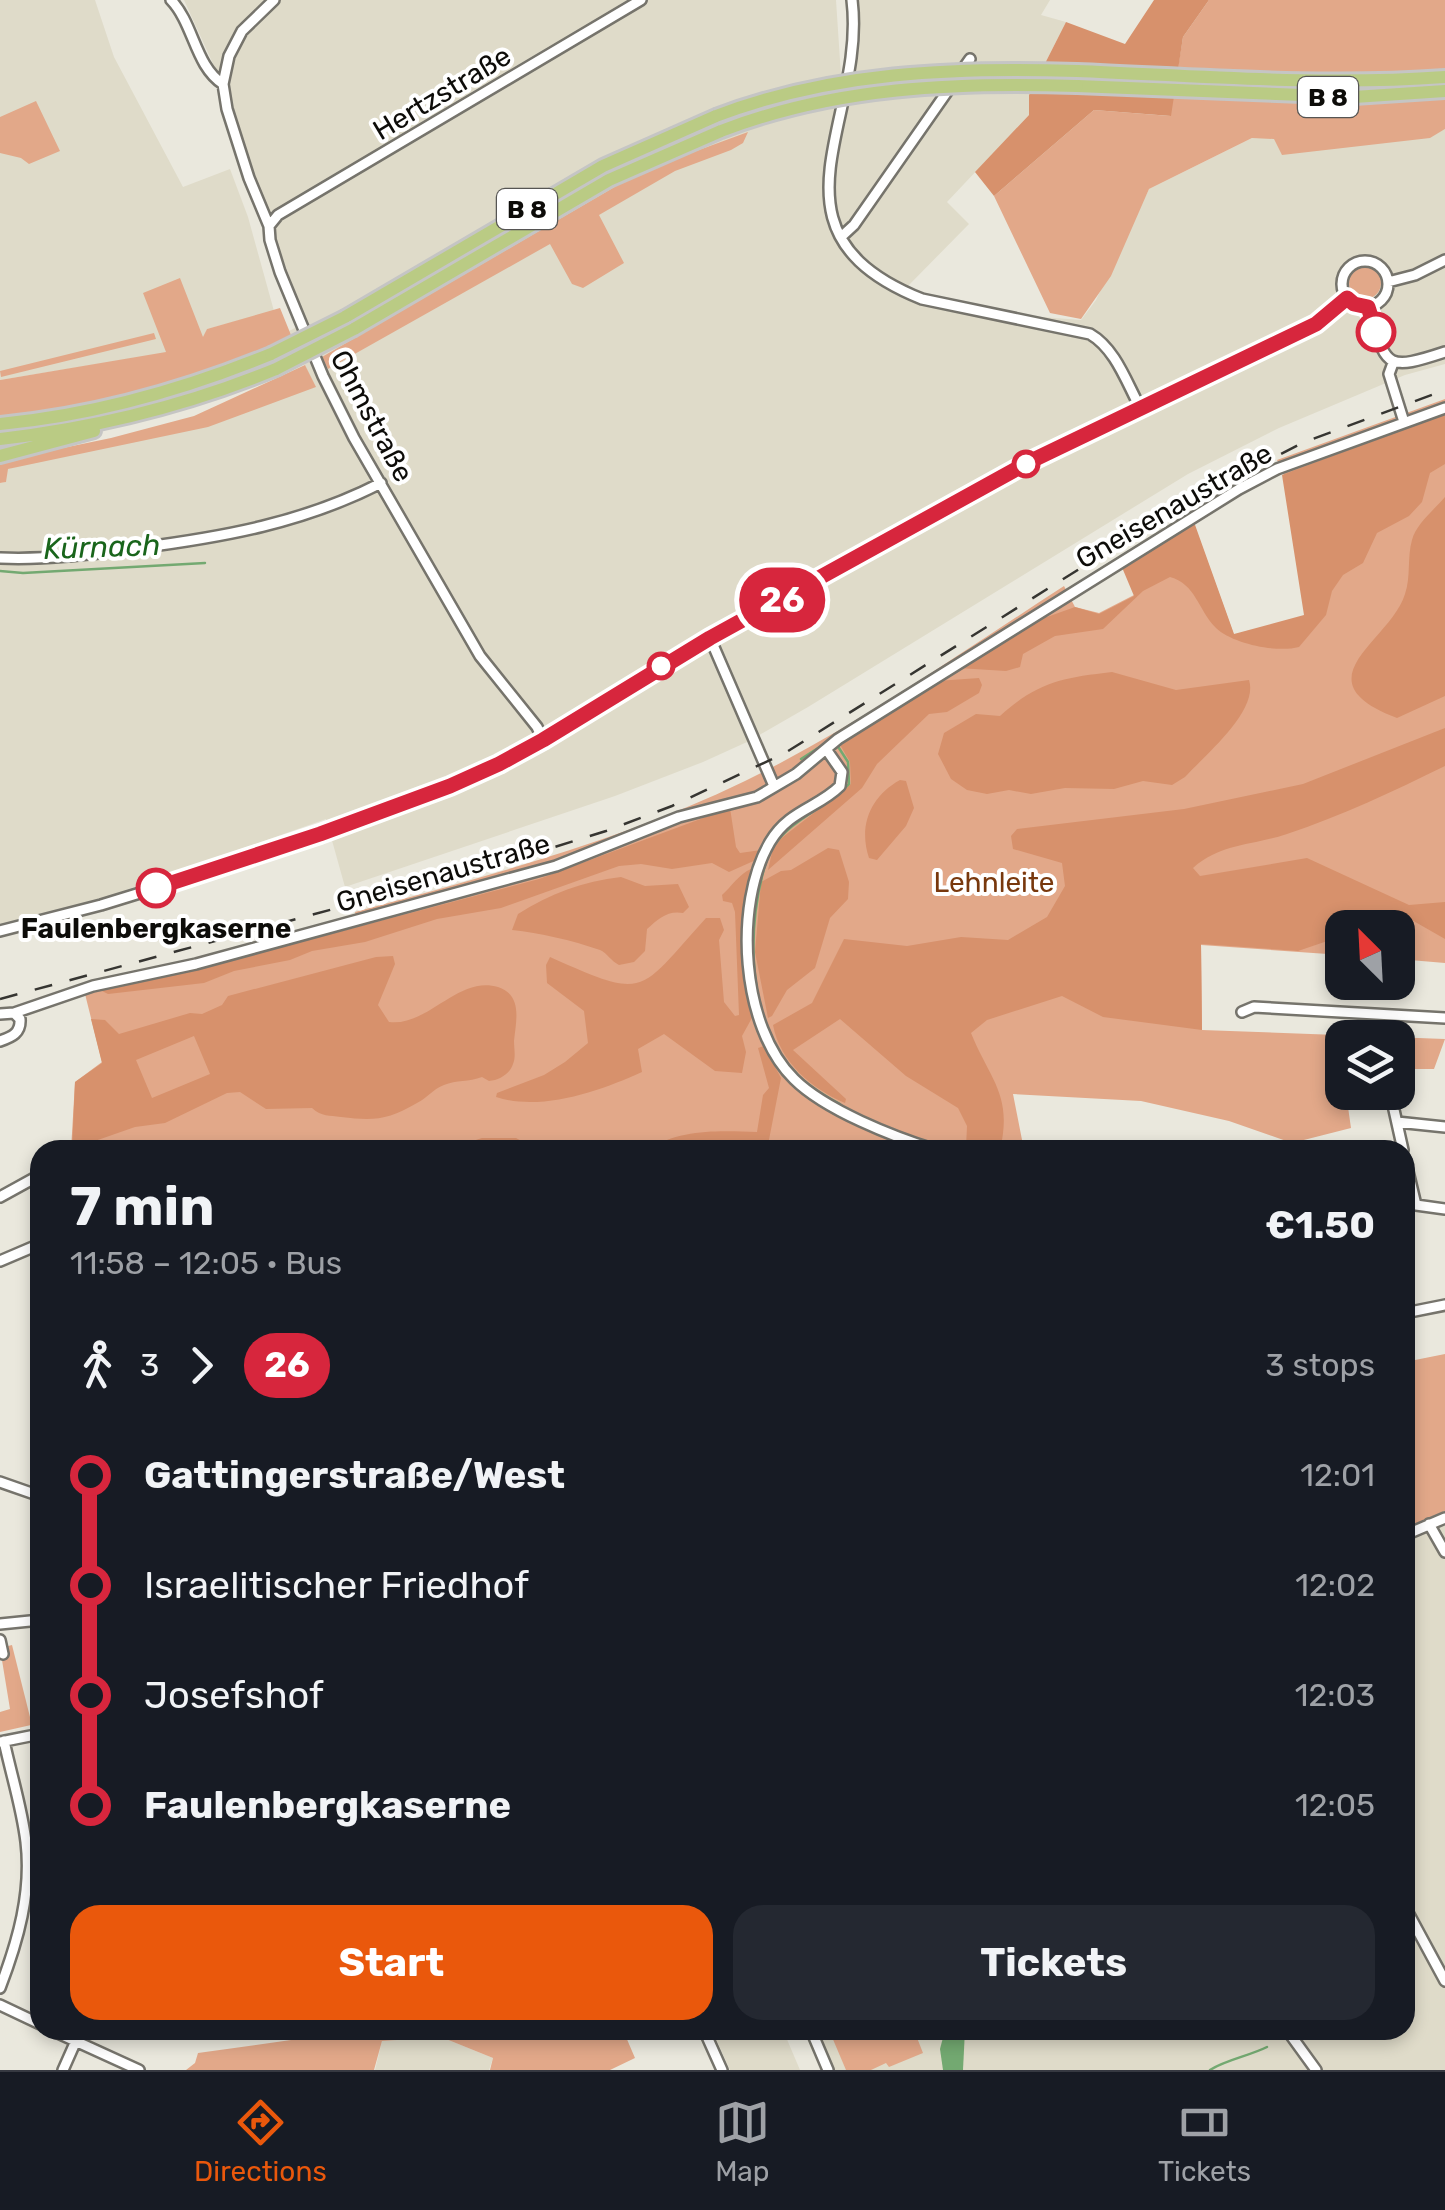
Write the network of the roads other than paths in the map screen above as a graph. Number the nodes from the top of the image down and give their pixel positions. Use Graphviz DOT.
graph roads {
  1 [pos="171,0"];
  2 [pos="274,0"];
  3 [pos="641,0"];
  4 [pos="852,0"];
  5 [pos="970,59"];
  6 [pos="1445,77"];
  7 [pos="1077,78"];
  8 [pos="223,84"];
  9 [pos="1445,92"];
  10 [pos="719,124"];
  11 [pos="269,226"];
  12 [pos="841,237"];
  13 [pos="1445,260"];
  14 [pos="1388,282"];
  15 [pos="1347,298"];
  16 [pos="1368,307"];
  17 [pos="1445,352"];
  18 [pos="1393,362"];
  19 [pos="1445,408"];
  20 [pos="1141,409"];
  21 [pos="117,422"];
  22 [pos="1404,422"];
  23 [pos="0,424"];
  24 [pos="0,439"];
  25 [pos="0,456"];
  26 [pos="381,483"];
  27 [pos="0,558"];
  28 [pos="710,638"];
  29 [pos="543,740"];
  30 [pos="826,749"];
  31 [pos="774,786"];
  32 [pos="0,931"];
  33 [pos="14,1012"];
  34 [pos="1242,1012"];
  35 [pos="0,1014"];
  36 [pos="1445,1018"];
  37 [pos="0,1041"];
  38 [pos="1394,1110"];
  39 [pos="1397,1122"];
  40 [pos="1445,1127"];
  41 [pos="911,1140"];
  42 [pos="1401,1140"];
  43 [pos="30,1180"];
  44 [pos="0,1197"];
  45 [pos="1415,1200"];
  46 [pos="1445,1209"];
  47 [pos="30,1248"];
  48 [pos="0,1261"];
  49 [pos="1445,1305"];
  50 [pos="1415,1311"];
  51 [pos="0,1482"];
  52 [pos="30,1492"];
  53 [pos="1445,1518"];
  54 [pos="1429,1524"];
  55 [pos="1415,1531"];
  56 [pos="1445,1552"];
  57 [pos="30,1621"];
  58 [pos="0,1624"];
  59 [pos="0,1640"];
  60 [pos="3,1654"];
  61 [pos="30,1736"];
  62 [pos="2,1742"];
  63 [pos="1415,1926"];
  64 [pos="1445,1982"];
  65 [pos="0,1988"];
  66 [pos="0,2006"];
  67 [pos="30,2020"];
  68 [pos="69,2040"];
  69 [pos="708,2040"];
  70 [pos="815,2040"];
  71 [pos="1294,2040"];
  72 [pos="75,2043"];
  73 [pos="63,2070"];
  74 [pos="139,2070"];
  75 [pos="722,2070"];
  76 [pos="828,2070"];
  77 [pos="1316,2070"];
  1 -- 8 [label="street, Ohmstraße"];
  2 -- 8 [label="street"];
  3 -- 11 [label="street, Hertzstraße"];
  4 -- 12 [label="street"];
  5 -- 12 [label="street"];
  6 -- 7 [label="highway, B 8"];
  7 -- 9 [label="highway, B 8"];
  7 -- 10 [label="highway, B 8, bridge"];
  8 -- 11 [label="street, Ohmstraße"];
  10 -- 21 [label="highway, B 8, bridge"];
  10 -- 23 [label="highway, B 8, bridge"];
  11 -- 26 [label="street, Ohmstraße"];
  12 -- 20 [label="street"];
  13 -- 14 [label="street"];
  14 -- 15 [label="street"];
  14 -- 16 [label="street"];
  15 -- 16 [label="street"];
  15 -- 20 [label="street"];
  16 -- 18 [label="street"];
  17 -- 18 [label="street"];
  18 -- 22 [label="street"];
  19 -- 22 [label="street, Gneisenaustraße"];
  20 -- 28 [label="street"];
  21 -- 24 [label="highway, B 8"];
  21 -- 25 [label="highway, B 8"];
  22 -- 30 [label="street, Gneisenaustraße"];
  26 -- 27 [label="street"];
  26 -- 29 [label="street, Ohmstraße"];
  28 -- 29 [label="street"];
  28 -- 31 [label="street"];
  29 -- 32 [label="street"];
  30 -- 31 [label="street, Gneisenaustraße"];
  30 -- 41 [label="street"];
  31 -- 33 [label="street, Gneisenaustraße"];
  33 -- 35 [label="street, Gneisenaustraße"];
  33 -- 37 [label="street"];
  34 -- 36 [label="street"];
  38 -- 39 [label="street"];
  39 -- 40 [label="street"];
  39 -- 42 [label="street"];
  43 -- 44 [label="street"];
  45 -- 46 [label="street"];
  47 -- 48 [label="street"];
  49 -- 50 [label="street"];
  51 -- 52 [label="street"];
  53 -- 54 [label="street"];
  54 -- 55 [label="street"];
  54 -- 56 [label="street"];
  57 -- 58 [label="street"];
  59 -- 60 [label="street"];
  61 -- 62 [label="street"];
  62 -- 65 [label="street"];
  63 -- 64 [label="street"];
  66 -- 67 [label="street"];
  68 -- 72 [label="street"];
  69 -- 75 [label="street"];
  70 -- 76 [label="street"];
  71 -- 77 [label="street"];
  72 -- 73 [label="street"];
  72 -- 74 [label="street"];
}
